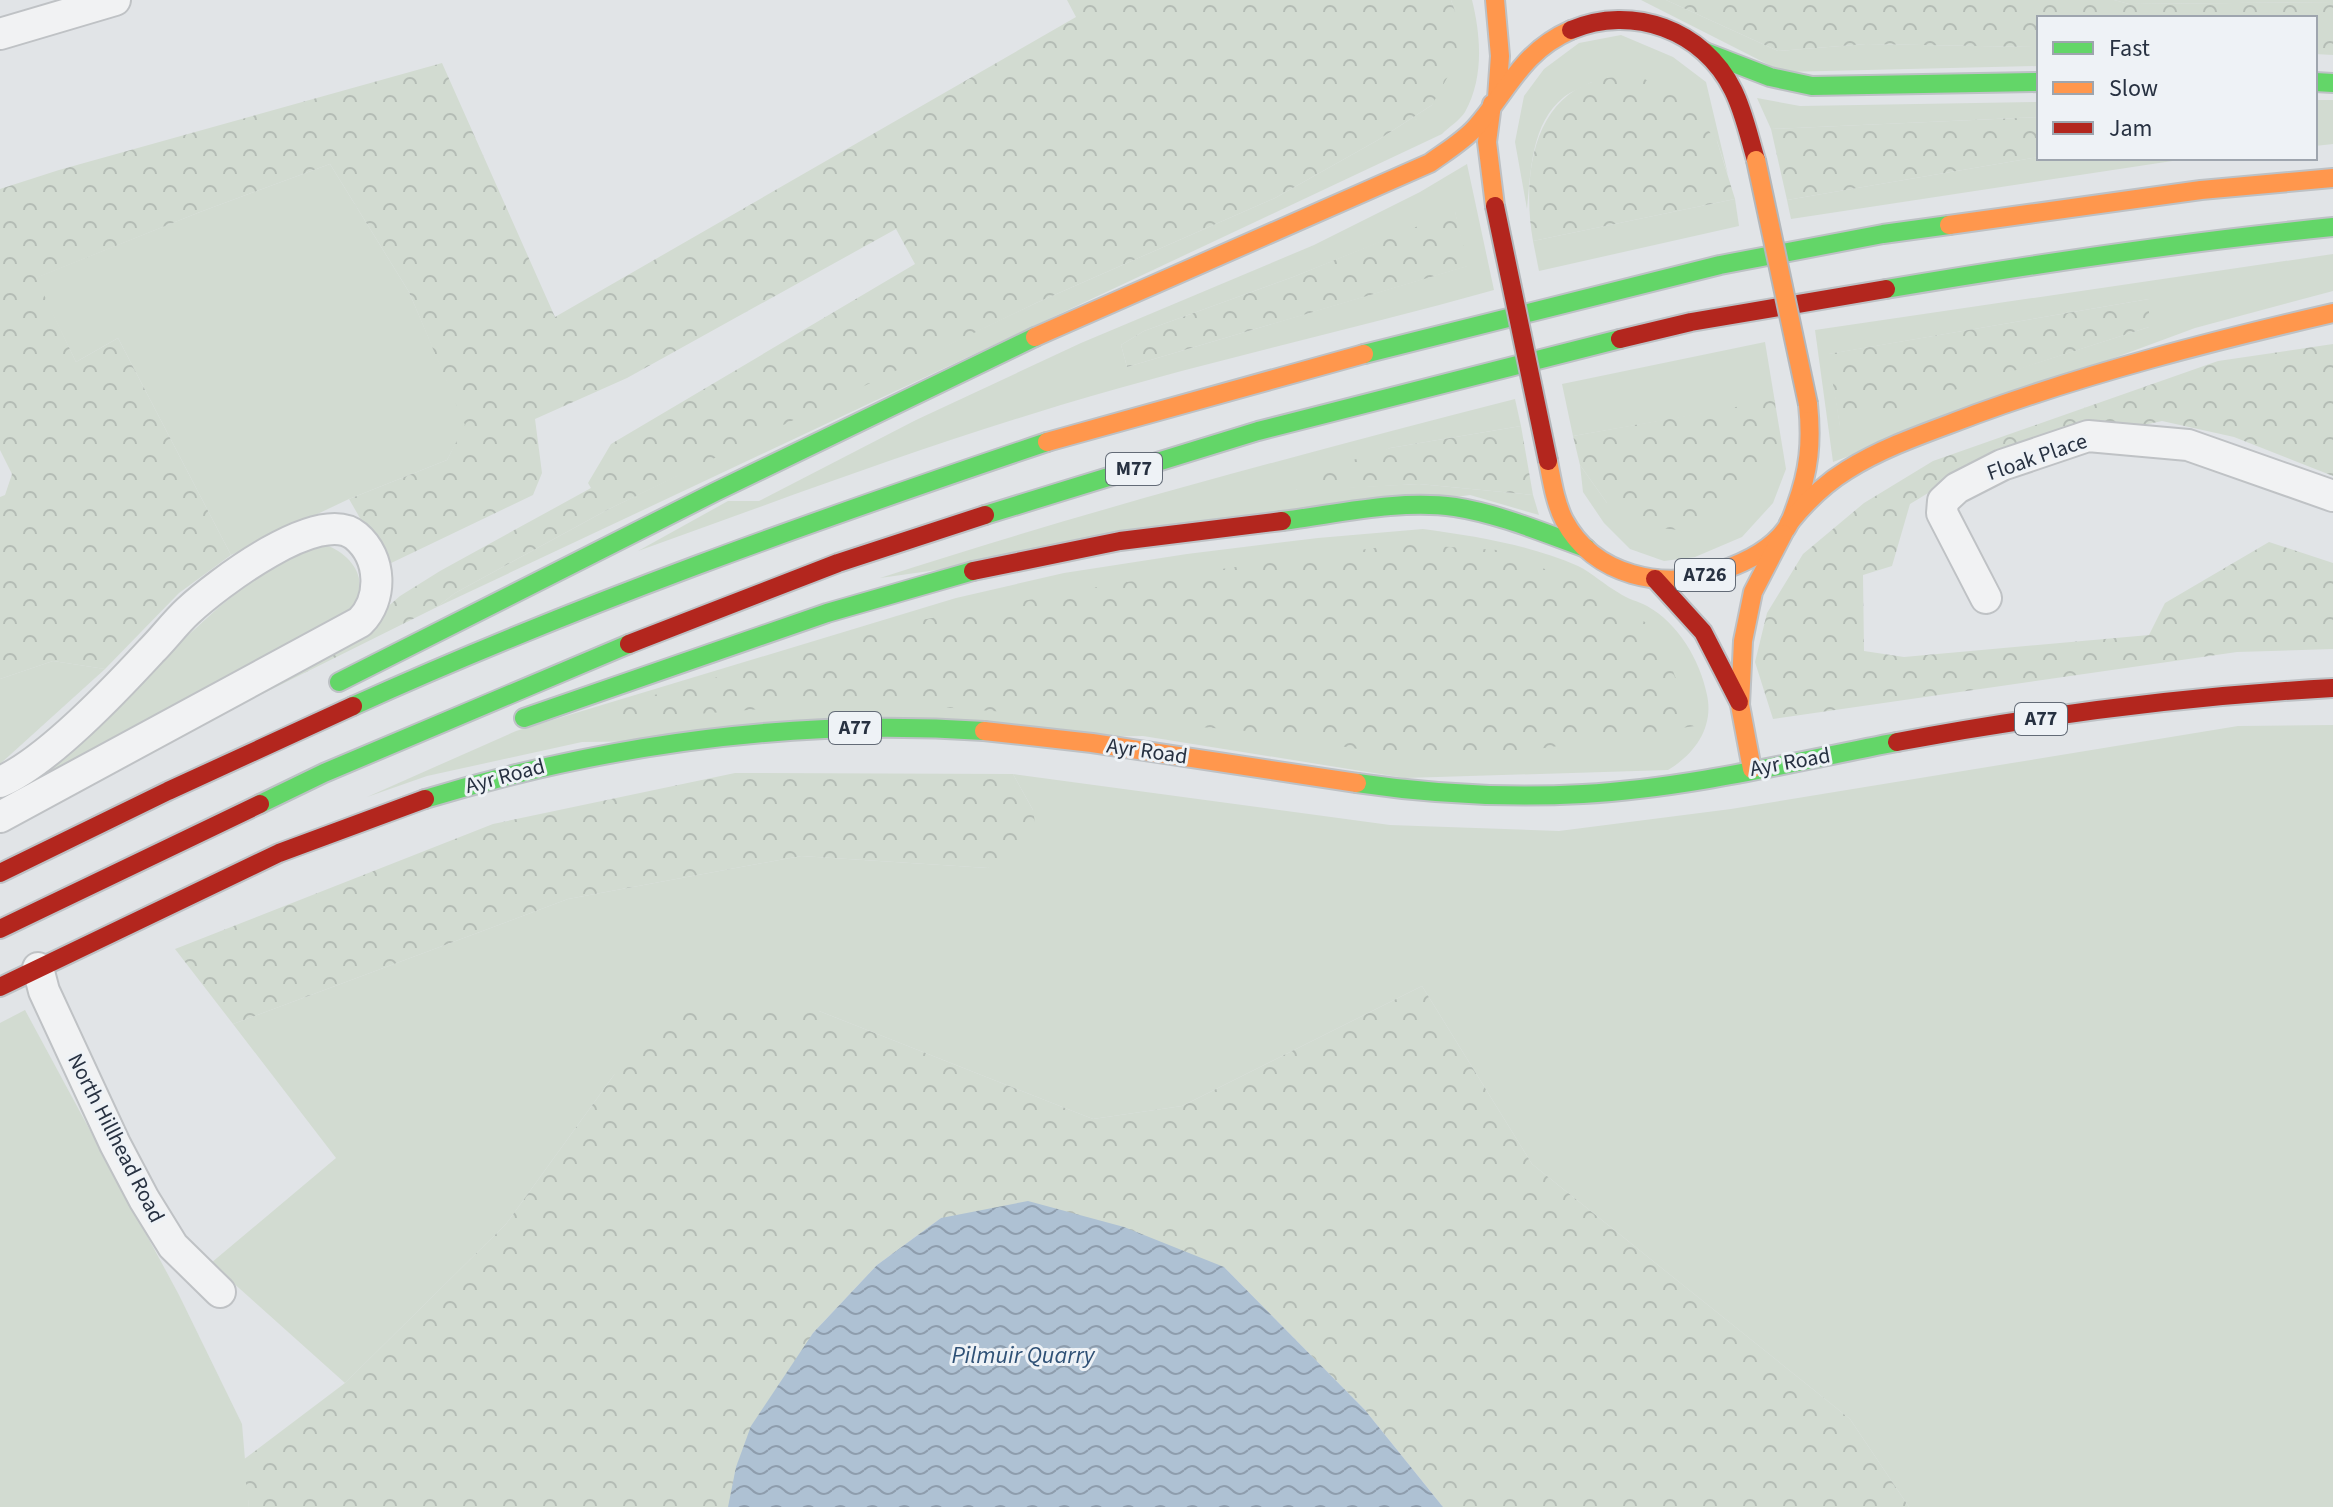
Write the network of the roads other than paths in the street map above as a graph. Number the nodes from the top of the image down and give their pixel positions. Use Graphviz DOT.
graph roads {
  1 [pos="115,0"];
  2 [pos="1495,0"];
  3 [pos="1589,6"];
  4 [pos="1610,18"];
  5 [pos="0,34"];
  6 [pos="1705,52"];
  7 [pos="2037,82"];
  8 [pos="1494,101"];
  9 [pos="2333,178"];
  10 [pos="2333,227"];
  11 [pos="2333,313"];
  12 [pos="2333,496"];
  13 [pos="1786,528"];
  14 [pos="1586,548"];
  15 [pos="1655,579"];
  16 [pos="1986,598"];
  17 [pos="2333,688"];
  18 [pos="319,692"];
  19 [pos="1740,705"];
  20 [pos="511,723"];
  21 [pos="194,759"];
  22 [pos="1752,769"];
  23 [pos="0,782"];
  24 [pos="0,817"];
  25 [pos="0,867"];
  26 [pos="0,873"];
  27 [pos="0,929"];
  28 [pos="38,968"];
  29 [pos="0,987"];
  30 [pos="220,1292"];
  1 -- 5 [label="street"];
  2 -- 8 [label="main road, A726"];
  3 -- 4 [label="main road, A726"];
  4 -- 6 [label="main road, A726"];
  4 -- 8 [label="main road, A726"];
  6 -- 7 [label="main road"];
  6 -- 13 [label="main road, A726, bridge"];
  8 -- 14 [label="main road, A726, bridge"];
  8 -- 18 [label="main road"];
  9 -- 26 [label="main road, M77"];
  10 -- 27 [label="main road, M77"];
  11 -- 13 [label="main road"];
  12 -- 16 [label="street, Floak Place"];
  13 -- 15 [label="main road, A726"];
  13 -- 19 [label="main road, A726"];
  14 -- 15 [label="main road, A726"];
  14 -- 20 [label="main road"];
  15 -- 19 [label="main road, A726"];
  17 -- 22 [label="main road, Ayr Road / A77"];
  19 -- 22 [label="main road, A726"];
  21 -- 25 [label="main road"];
  22 -- 28 [label="main road, Ayr Road / A77"];
  23 -- 24 [label="street"];
  28 -- 29 [label="main road, Ayr Road / A77"];
  28 -- 30 [label="street, North Hillhead Road"];
}
